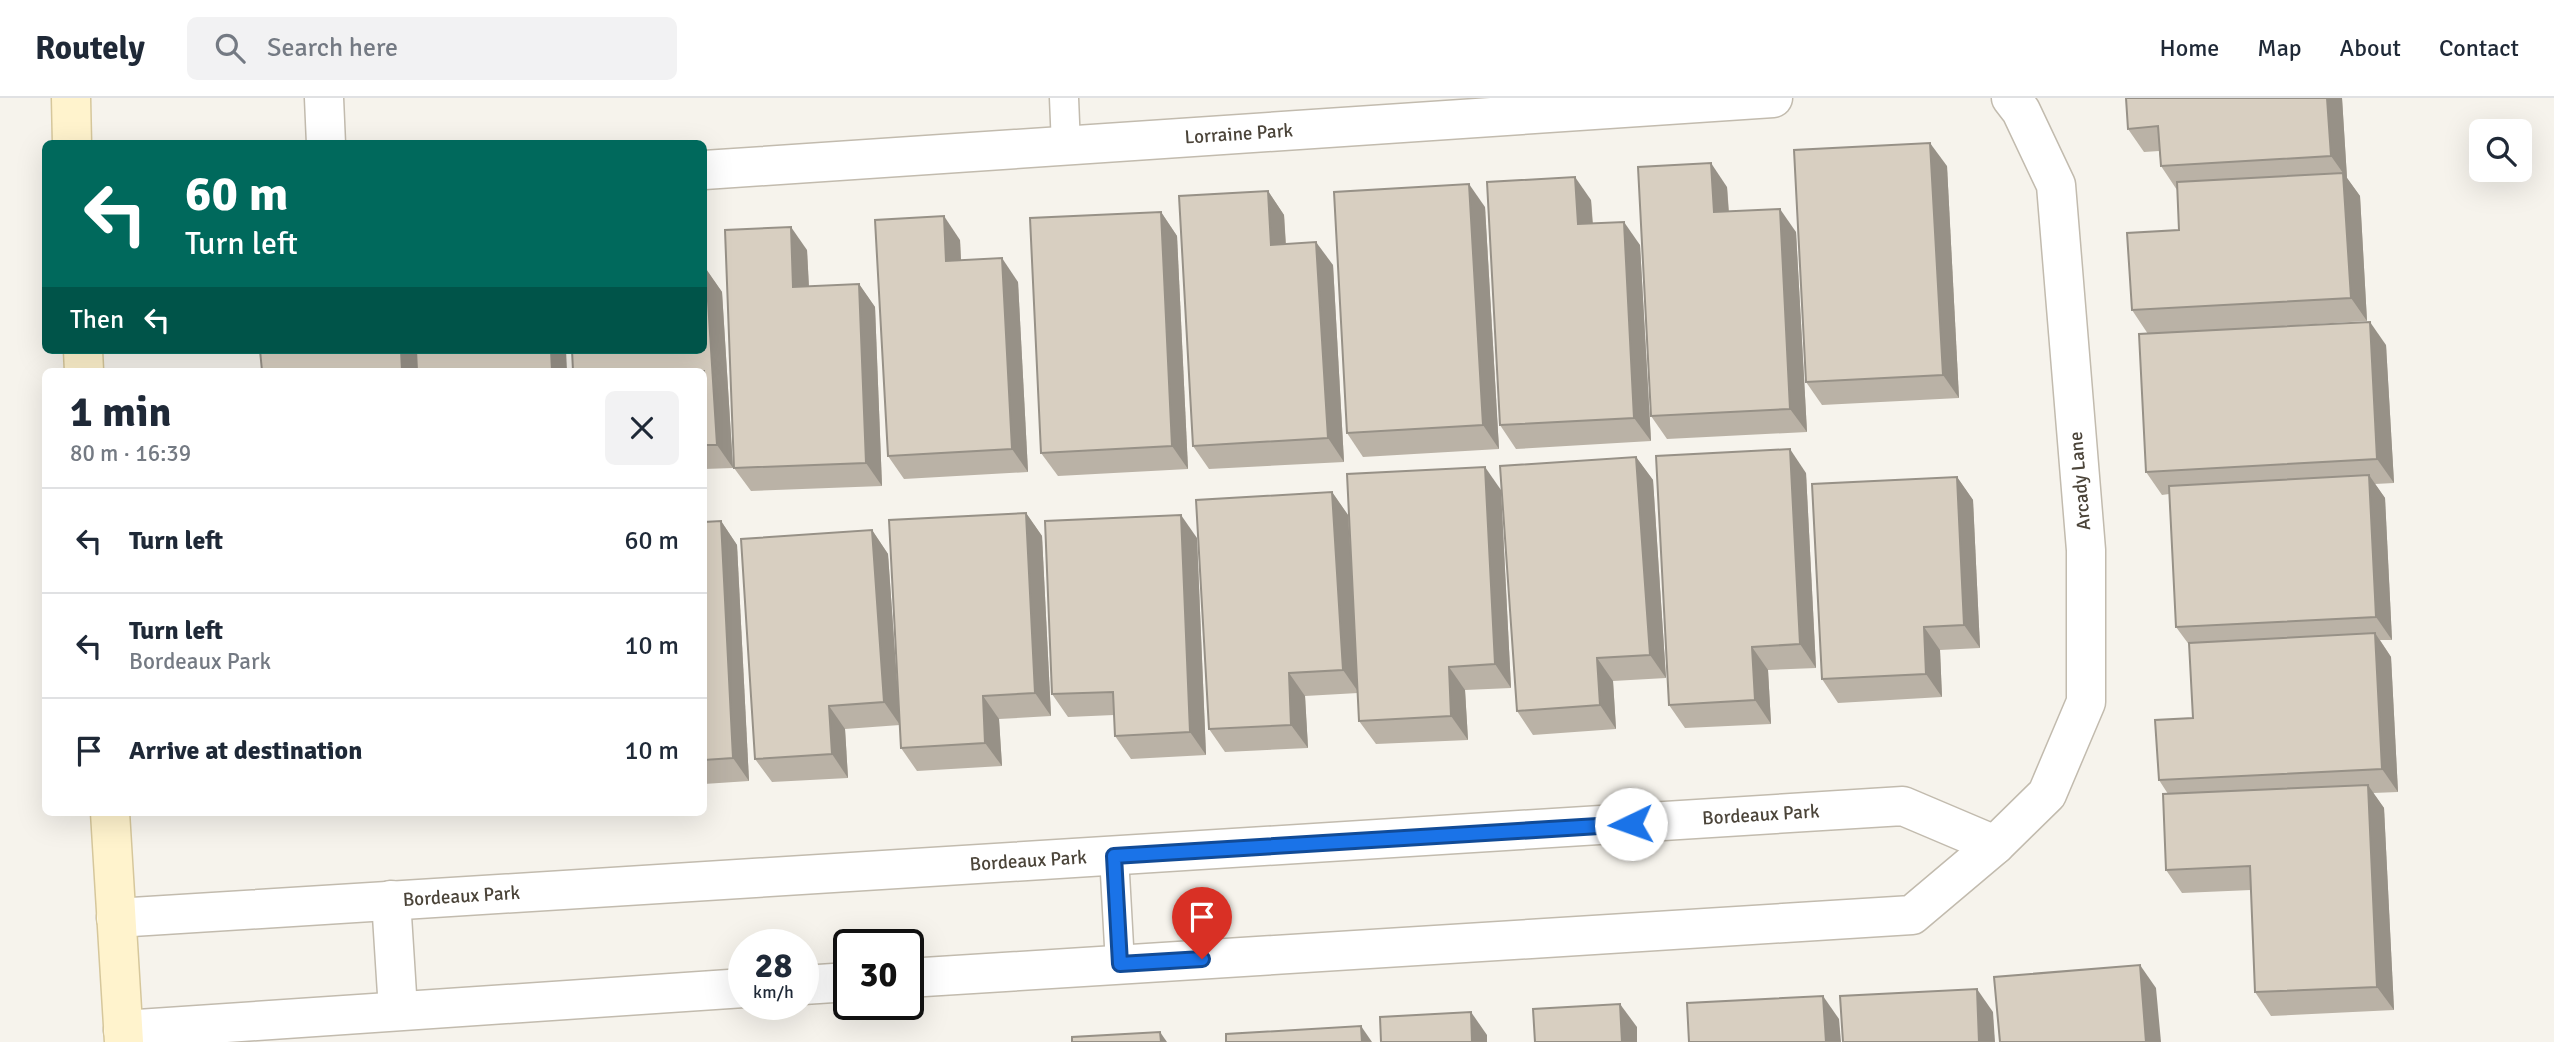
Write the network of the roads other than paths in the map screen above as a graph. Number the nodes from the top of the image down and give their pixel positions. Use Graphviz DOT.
graph roads {
  1 [pos="71,98"];
  2 [pos="324,98"];
  3 [pos="1064,98"];
  4 [pos="1773,98"];
  5 [pos="2011,98"];
  6 [pos="72,140"];
  7 [pos="326,140"];
  8 [pos="1066,146"];
  9 [pos="707,170"];
  10 [pos="110,816"];
  11 [pos="1995,845"];
  12 [pos="1114,856"];
  13 [pos="391,900"];
  14 [pos="116,918"];
  15 [pos="1120,964"];
  16 [pos="924,977"];
  17 [pos="728,989"];
  18 [pos="398,1010"];
  19 [pos="124,1036"];
  1 -- 6 [label="main road"];
  2 -- 7 [label="street"];
  3 -- 8 [label="lane"];
  4 -- 8 [label="street, Lorraine Park"];
  5 -- 11 [label="street, Arcady Lane"];
  8 -- 9 [label="street, Lorraine Park"];
  10 -- 14 [label="main road"];
  11 -- 12 [label="street, Bordeaux Park"];
  11 -- 15 [label="street"];
  12 -- 13 [label="street, Bordeaux Park"];
  12 -- 15 [label="lane"];
  13 -- 14 [label="street, Bordeaux Park"];
  13 -- 18 [label="street"];
  14 -- 19 [label="main road"];
  15 -- 16 [label="street"];
  17 -- 18 [label="street"];
  18 -- 19 [label="street"];
}
